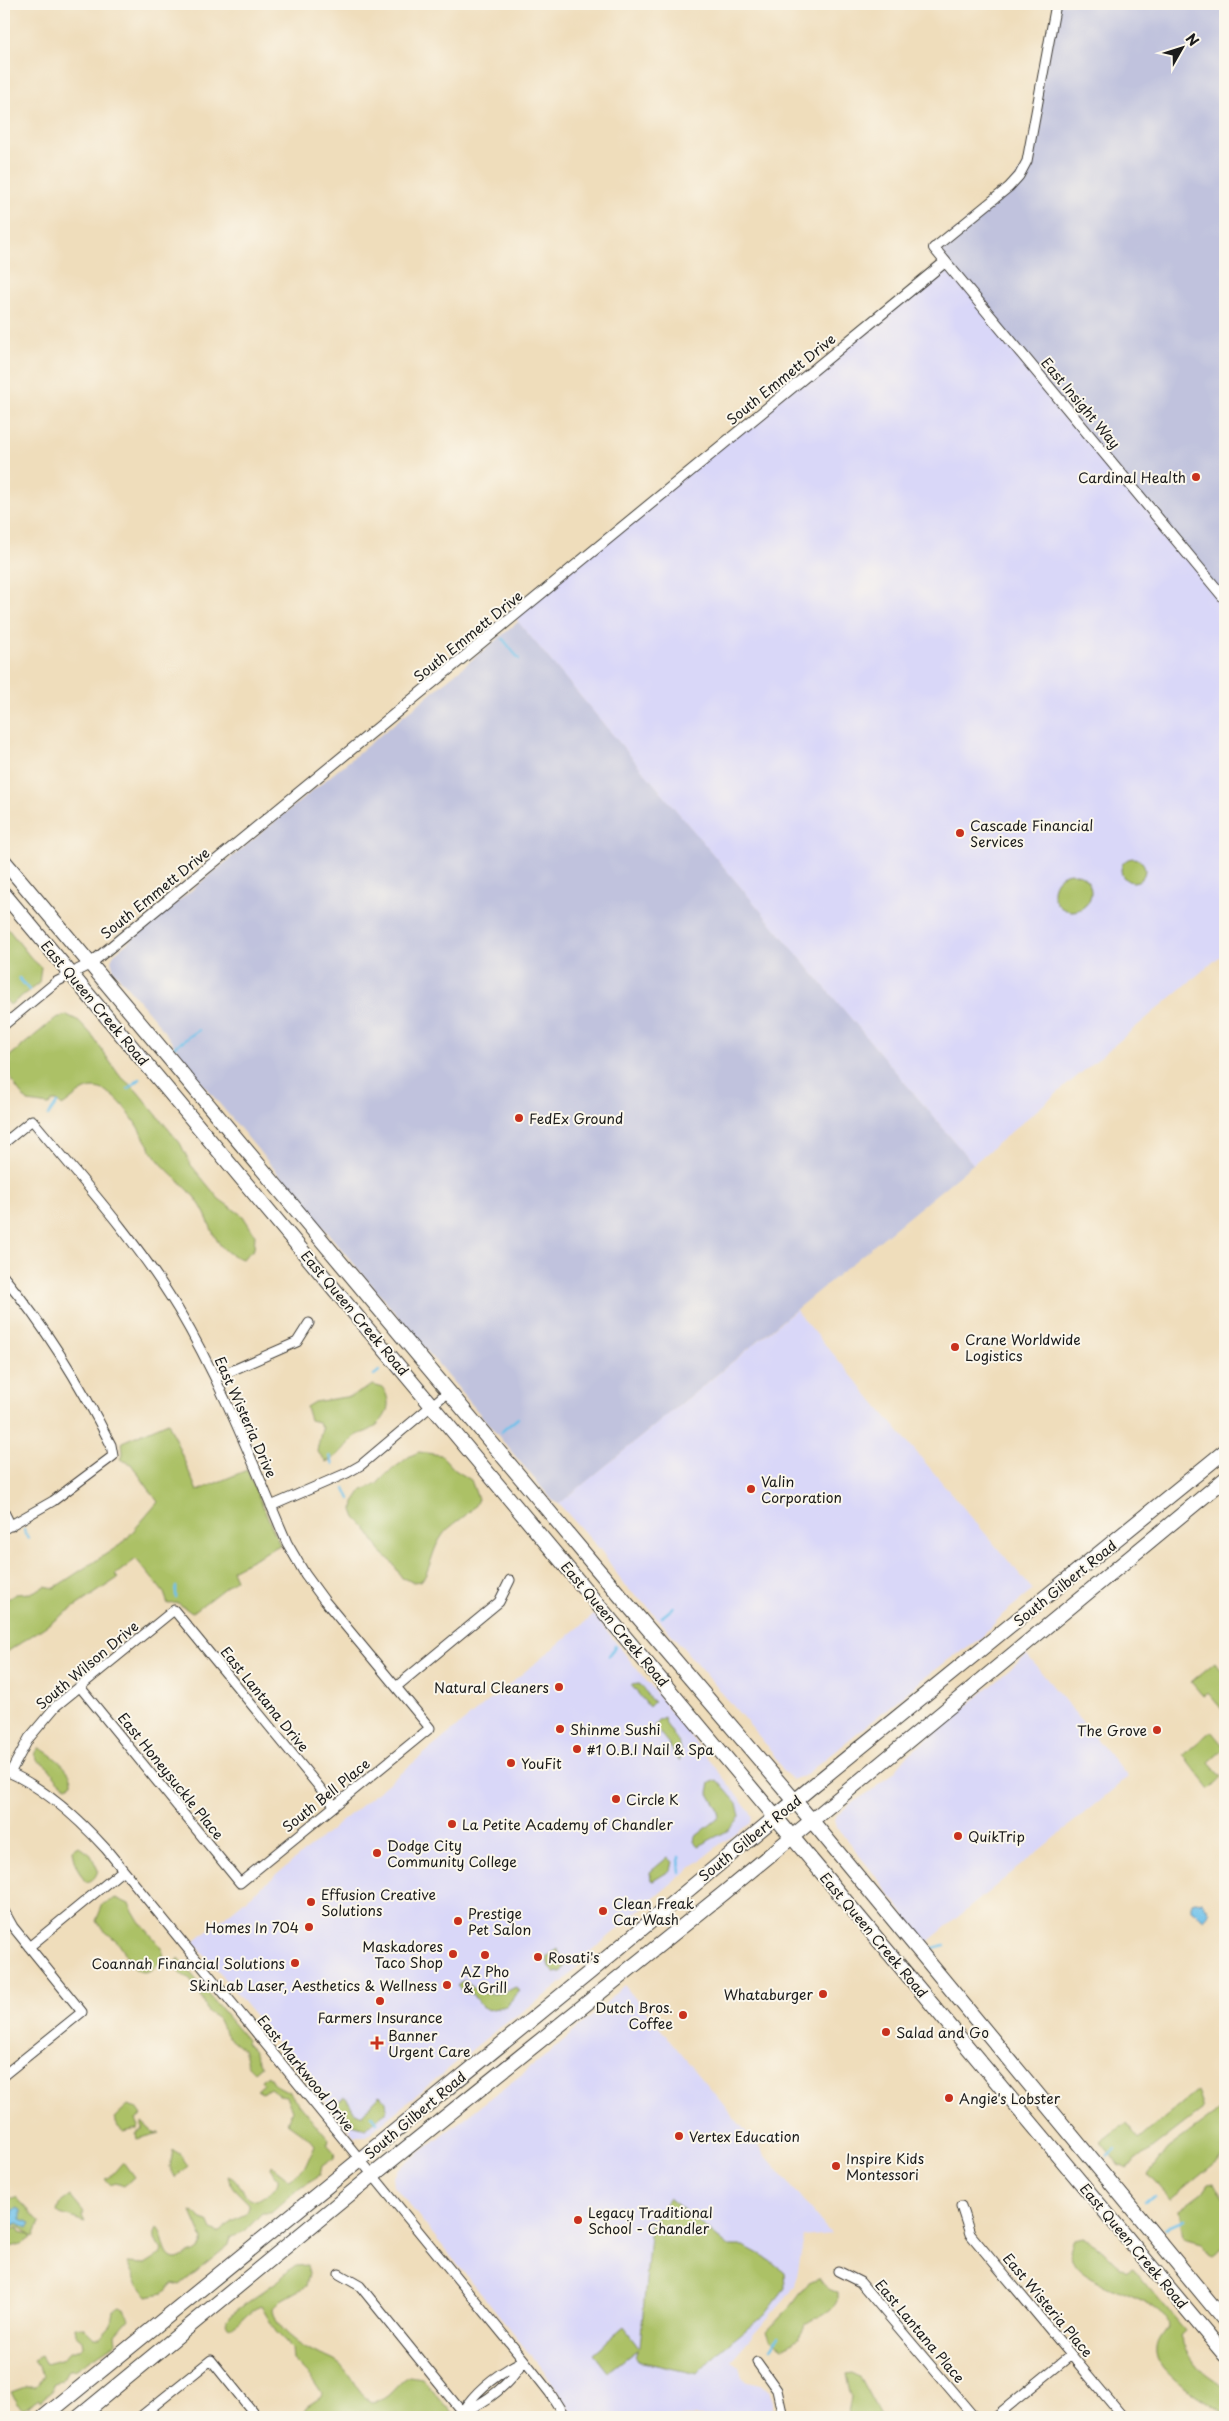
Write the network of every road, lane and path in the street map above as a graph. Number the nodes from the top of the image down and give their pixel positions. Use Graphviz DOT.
graph roads {
  1 [pos="1056,4"];
  2 [pos="934,248"];
  3 [pos="946,262"];
  4 [pos="1225,599"];
  5 [pos="4,861"];
  6 [pos="4,894"];
  7 [pos="80,970"];
  8 [pos="4,1025"];
  9 [pos="4,1143"];
  10 [pos="4,1278"];
  11 [pos="309,1323"];
  12 [pos="215,1378"];
  13 [pos="449,1391"];
  14 [pos="432,1406"];
  15 [pos="1225,1451"];
  16 [pos="1204,1468"];
  17 [pos="1222,1482"];
  18 [pos="271,1506"];
  19 [pos="4,1512"];
  20 [pos="7,1528"];
  21 [pos="510,1580"];
  22 [pos="630,1607"];
  23 [pos="174,1610"];
  24 [pos="613,1620"];
  25 [pos="1000,1636"];
  26 [pos="1014,1653"];
  27 [pos="80,1687"];
  28 [pos="396,1687"];
  29 [pos="430,1728"];
  30 [pos="7,1772"];
  31 [pos="795,1801"];
  32 [pos="334,1805"];
  33 [pos="775,1818"];
  34 [pos="812,1821"];
  35 [pos="792,1838"];
  36 [pos="123,1870"];
  37 [pos="240,1883"];
  38 [pos="4,1911"];
  39 [pos="29,1947"];
  40 [pos="4,2076"];
  41 [pos="360,2160"];
  42 [pos="373,2175"];
  43 [pos="961,2206"];
  44 [pos="838,2271"];
  45 [pos="340,2274"];
  46 [pos="1225,2321"];
  47 [pos="1071,2355"];
  48 [pos="1225,2355"];
  49 [pos="524,2360"];
  50 [pos="757,2362"];
  51 [pos="464,2415"];
  52 [pos="44,2417"];
  53 [pos="79,2417"];
  54 [pos="140,2417"];
  55 [pos="257,2417"];
  56 [pos="565,2417"];
  57 [pos="783,2417"];
  58 [pos="974,2417"];
  59 [pos="995,2417"];
  60 [pos="1123,2417"];
  1 -- 2 [label="street"];
  2 -- 3 [label="street, East Insight Way"];
  3 -- 4 [label="street, East Insight Way"];
  3 -- 7 [label="street, South Emmett Drive"];
  5 -- 7 [label="main road, East Queen Creek Road"];
  6 -- 7 [label="main road, East Queen Creek Road"];
  7 -- 8 [label="street, South Emmett Drive"];
  7 -- 13 [label="main road, East Queen Creek Road"];
  7 -- 14 [label="main road, East Queen Creek Road"];
  9 -- 12 [label="street, East Wisteria Drive"];
  10 -- 20 [label="street"];
  11 -- 12 [label="street"];
  12 -- 18 [label="street, East Wisteria Drive"];
  13 -- 14 [label="street"];
  13 -- 22 [label="main road, East Queen Creek Road"];
  14 -- 18 [label="street"];
  14 -- 24 [label="main road, East Queen Creek Road"];
  15 -- 16 [label="main road, South Gilbert Road"];
  16 -- 17 [label="main road"];
  16 -- 25 [label="main road, South Gilbert Road"];
  17 -- 26 [label="main road, South Gilbert Road"];
  18 -- 28 [label="street, East Wisteria Drive"];
  19 -- 20 [label="street"];
  21 -- 28 [label="street"];
  22 -- 24 [label="main road"];
  22 -- 31 [label="main road, East Queen Creek Road"];
  23 -- 27 [label="street, South Wilson Drive"];
  23 -- 32 [label="street, East Lantana Drive"];
  24 -- 33 [label="main road, East Queen Creek Road"];
  25 -- 26 [label="main road"];
  25 -- 31 [label="main road, South Gilbert Road"];
  26 -- 34 [label="main road, South Gilbert Road"];
  27 -- 30 [label="street, South Wilson Drive"];
  27 -- 37 [label="street, East Honeysuckle Place"];
  28 -- 29 [label="street, East Wisteria Drive"];
  29 -- 32 [label="street, South Bell Place"];
  30 -- 36 [label="street, East Markwood Drive"];
  31 -- 33 [label="main road, South Gilbert Road"];
  31 -- 34 [label="main road, East Queen Creek Road"];
  32 -- 37 [label="street, South Bell Place"];
  33 -- 35 [label="main road, East Queen Creek Road"];
  33 -- 41 [label="main road, South Gilbert Road"];
  34 -- 35 [label="main road, South Gilbert Road"];
  34 -- 46 [label="main road, East Queen Creek Road"];
  35 -- 42 [label="main road, South Gilbert Road"];
  35 -- 48 [label="main road, East Queen Creek Road"];
  36 -- 39 [label="street"];
  36 -- 41 [label="street, East Markwood Drive"];
  38 -- 39 [label="street"];
  39 -- 40 [label="street"];
  41 -- 42 [label="street, East Markwood Drive"];
  41 -- 52 [label="main road, South Gilbert Road"];
  42 -- 49 [label="street, East Markwood Drive"];
  42 -- 53 [label="main road, South Gilbert Road"];
  43 -- 47 [label="street, East Wisteria Place"];
  44 -- 58 [label="street, East Lantana Place"];
  45 -- 51 [label="street"];
  47 -- 59 [label="street"];
  47 -- 60 [label="street, East Wisteria Place"];
  49 -- 51 [label="street"];
  49 -- 56 [label="street, East Markwood Drive"];
  50 -- 57 [label="street"];
  54 -- 55 [label="street"];
}
